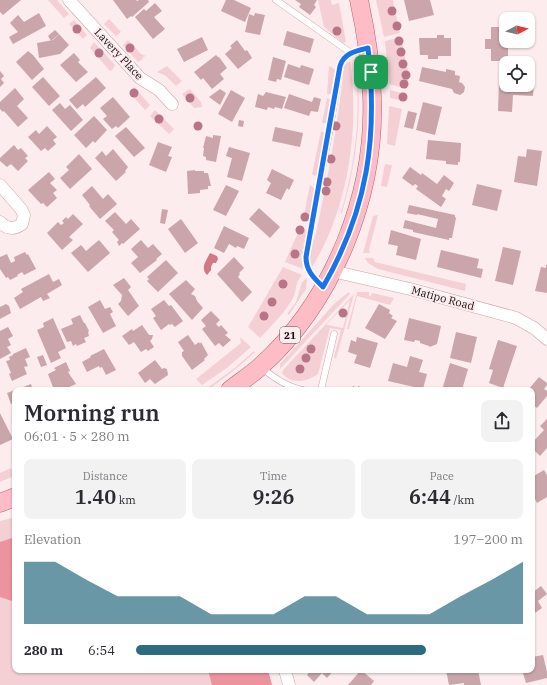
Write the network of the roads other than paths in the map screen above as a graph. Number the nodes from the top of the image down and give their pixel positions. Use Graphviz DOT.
graph roads {
  1 [pos="69,0"];
  2 [pos="276,0"];
  3 [pos="359,0"];
  4 [pos="368,48"];
  5 [pos="351,53"];
  6 [pos="172,104"];
  7 [pos="0,185"];
  8 [pos="0,222"];
  9 [pos="332,271"];
  10 [pos="323,287"];
  11 [pos="334,334"];
  12 [pos="547,339"];
  13 [pos="260,367"];
  14 [pos="234,387"];
  15 [pos="294,387"];
  16 [pos="322,387"];
  17 [pos="12,498"];
  18 [pos="0,503"];
  19 [pos="286,673"];
  20 [pos="289,685"];
  1 -- 6 [label="street, Lavery Place"];
  2 -- 5 [label="lane"];
  3 -- 4 [label="main road, 21"];
  4 -- 5 [label="lane"];
  4 -- 9 [label="main road, 21"];
  5 -- 10 [label="lane"];
  7 -- 8 [label="street"];
  9 -- 10 [label="main road, 21"];
  9 -- 12 [label="street, Matipo Road"];
  10 -- 13 [label="main road, 21"];
  11 -- 16 [label="lane"];
  13 -- 14 [label="main road, 21"];
  13 -- 15 [label="lane"];
  17 -- 18 [label="main road"];
  19 -- 20 [label="street"];
}
